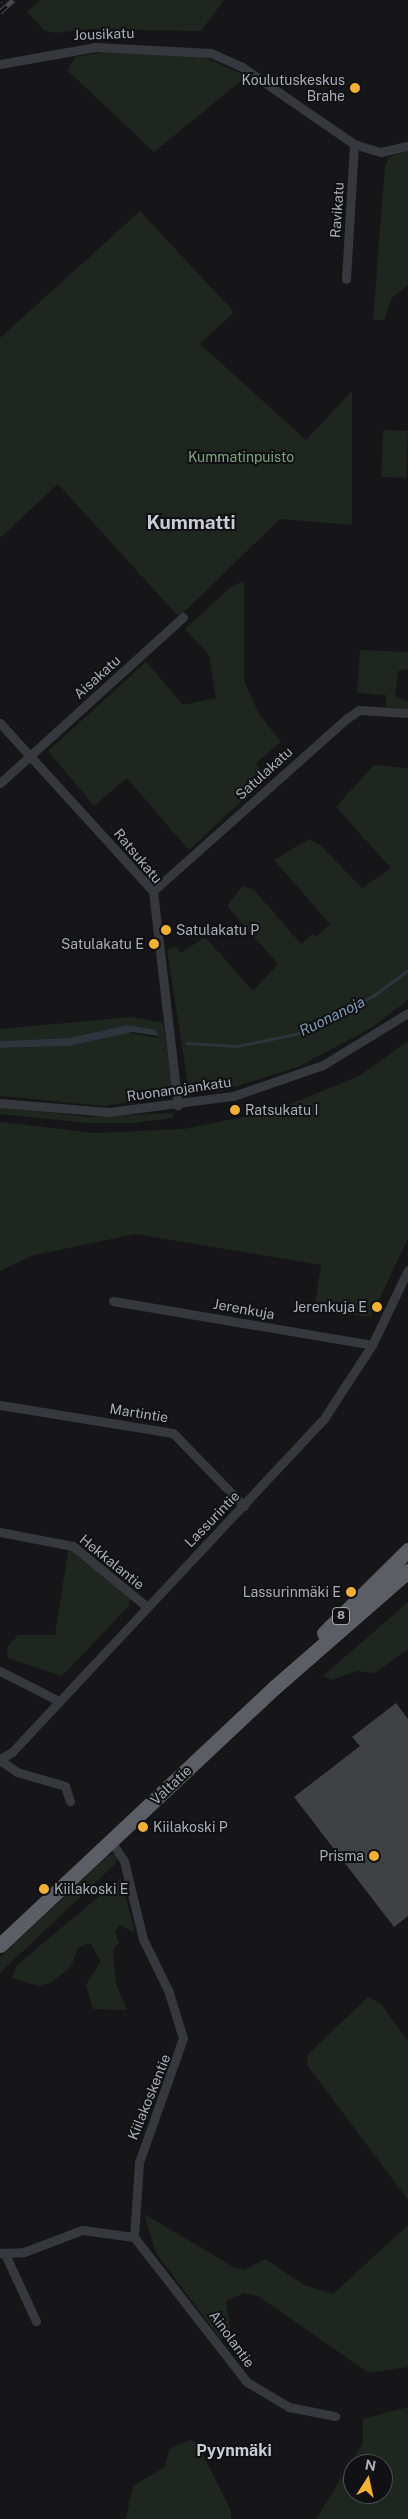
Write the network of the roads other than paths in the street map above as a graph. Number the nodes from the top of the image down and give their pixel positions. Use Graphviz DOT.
graph roads {
  1 [pos="0,64"];
  2 [pos="354,144"];
  3 [pos="408,146"];
  4 [pos="346,279"];
  5 [pos="183,617"];
  6 [pos="408,713"];
  7 [pos="0,723"];
  8 [pos="30,756"];
  9 [pos="0,783"];
  10 [pos="153,892"];
  11 [pos="408,1008"];
  12 [pos="408,1013"];
  13 [pos="379,1033"];
  14 [pos="0,1103"];
  15 [pos="178,1106"];
  16 [pos="408,1270"];
  17 [pos="113,1301"];
  18 [pos="372,1344"];
  19 [pos="0,1405"];
  20 [pos="244,1506"];
  21 [pos="0,1532"];
  22 [pos="408,1550"];
  23 [pos="408,1571"];
  24 [pos="146,1606"];
  25 [pos="0,1671"];
  26 [pos="276,1686"];
  27 [pos="56,1700"];
  28 [pos="0,1760"];
  29 [pos="70,1801"];
  30 [pos="111,1840"];
  31 [pos="0,1945"];
  32 [pos="134,2237"];
  33 [pos="3,2254"];
  34 [pos="36,2321"];
  35 [pos="335,2416"];
  1 -- 2 [label="street, Jousikatu"];
  2 -- 3 [label="street, Jousikatu"];
  2 -- 4 [label="street, Ravikatu"];
  5 -- 8 [label="street, Aisakatu"];
  6 -- 10 [label="street, Satulakatu"];
  7 -- 8 [label="street, Ratsukatu"];
  8 -- 9 [label="street, Aisakatu"];
  8 -- 10 [label="street, Ratsukatu"];
  10 -- 15 [label="street, Ratsukatu"];
  11 -- 13 [label="street"];
  12 -- 13 [label="street"];
  13 -- 15 [label="street, Ruonanojankatu"];
  14 -- 15 [label="street, Ruonanojankatu"];
  16 -- 18 [label="street, Lassurintie"];
  17 -- 18 [label="street, Jerenkuja"];
  18 -- 20 [label="street, Lassurintie"];
  19 -- 20 [label="street, Martintie"];
  20 -- 24 [label="street, Lassurintie"];
  21 -- 24 [label="street, Hekkalantie"];
  22 -- 26 [label="highway, Valtatie / 8"];
  23 -- 26 [label="highway, Valtatie / 8"];
  24 -- 27 [label="street, Lassurintie"];
  25 -- 27 [label="street"];
  26 -- 30 [label="highway, Valtatie / 8"];
  27 -- 28 [label="street, Lassurintie"];
  28 -- 29 [label="street"];
  30 -- 31 [label="highway, Valtatie / 8"];
  30 -- 32 [label="street, Kiilakoskentie"];
  32 -- 33 [label="street"];
  32 -- 35 [label="street, Ainolantie"];
  33 -- 34 [label="street"];
}
